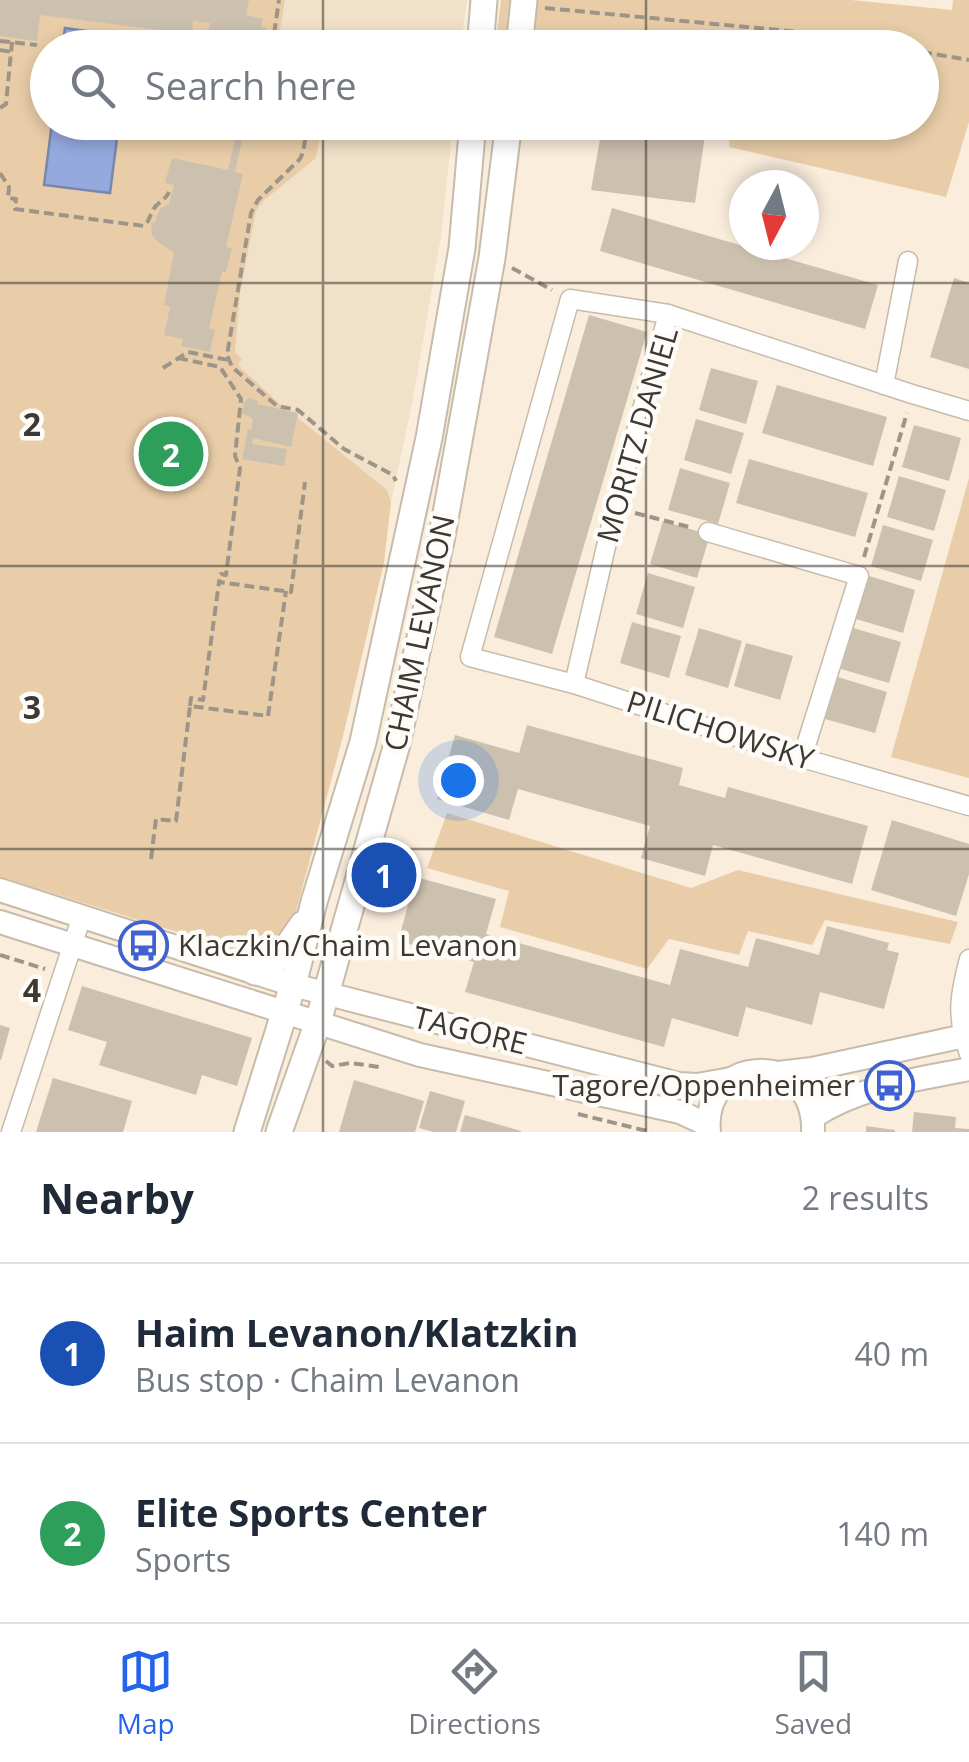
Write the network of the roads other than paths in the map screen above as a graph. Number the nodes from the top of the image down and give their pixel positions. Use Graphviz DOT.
graph roads {
  1 [pos="484,0"];
  2 [pos="524,3"];
  3 [pos="482,30"];
  4 [pos="521,30"];
  5 [pos="471,140"];
  6 [pos="507,140"];
  7 [pos="908,261"];
  8 [pos="668,314"];
  9 [pos="884,385"];
  10 [pos="969,411"];
  11 [pos="708,532"];
  12 [pos="574,684"];
  13 [pos="802,758"];
  14 [pos="969,806"];
  15 [pos="0,890"];
  16 [pos="314,902"];
  17 [pos="82,916"];
  18 [pos="0,922"];
  19 [pos="73,944"];
  20 [pos="969,960"];
  21 [pos="255,972"];
  22 [pos="292,985"];
  23 [pos="326,994"];
  24 [pos="284,1011"];
  25 [pos="318,1022"];
  26 [pos="967,1042"];
  27 [pos="969,1069"];
  28 [pos="778,1072"];
  29 [pos="730,1079"];
  30 [pos="813,1124"];
  31 [pos="708,1128"];
  32 [pos="0,1129"];
  33 [pos="10,1132"];
  34 [pos="247,1132"];
  35 [pos="279,1132"];
  1 -- 3 [label="main road"];
  2 -- 4 [label="main road"];
  5 -- 16 [label="main road, CHAIM LEVANON"];
  6 -- 23 [label="main road, CHAIM LEVANON"];
  7 -- 9 [label="street"];
  8 -- 9 [label="street, MORITZ DANIEL"];
  8 -- 12 [label="street, MORITZ DANIEL"];
  8 -- 12 [label="street, PILICHOWSKY"];
  9 -- 10 [label="street, MORITZ DANIEL"];
  11 -- 13 [label="street"];
  12 -- 13 [label="street, PILICHOWSKY"];
  13 -- 14 [label="street, PILICHOWSKY"];
  15 -- 17 [label="street, TAGORE"];
  16 -- 21 [label="main road"];
  16 -- 22 [label="main road, CHAIM LEVANON"];
  17 -- 19 [label="street"];
  17 -- 21 [label="street, TAGORE"];
  18 -- 19 [label="street, TAGORE"];
  19 -- 24 [label="street, TAGORE"];
  19 -- 33 [label="street"];
  20 -- 26 [label="street"];
  21 -- 22 [label="street, TAGORE"];
  22 -- 23 [label="street, TAGORE"];
  22 -- 24 [label="main road, CHAIM LEVANON"];
  23 -- 25 [label="main road, CHAIM LEVANON"];
  23 -- 29 [label="street, TAGORE"];
  24 -- 25 [label="street, TAGORE"];
  24 -- 34 [label="main road, CHAIM LEVANON"];
  25 -- 31 [label="street, TAGORE"];
  25 -- 35 [label="main road, CHAIM LEVANON"];
  26 -- 28 [label="street"];
  27 -- 30 [label="street"];
  28 -- 29 [label="street, TAGORE"];
  28 -- 30 [label="street"];
  29 -- 31 [label="street"];
  32 -- 33 [label="street"];
}
